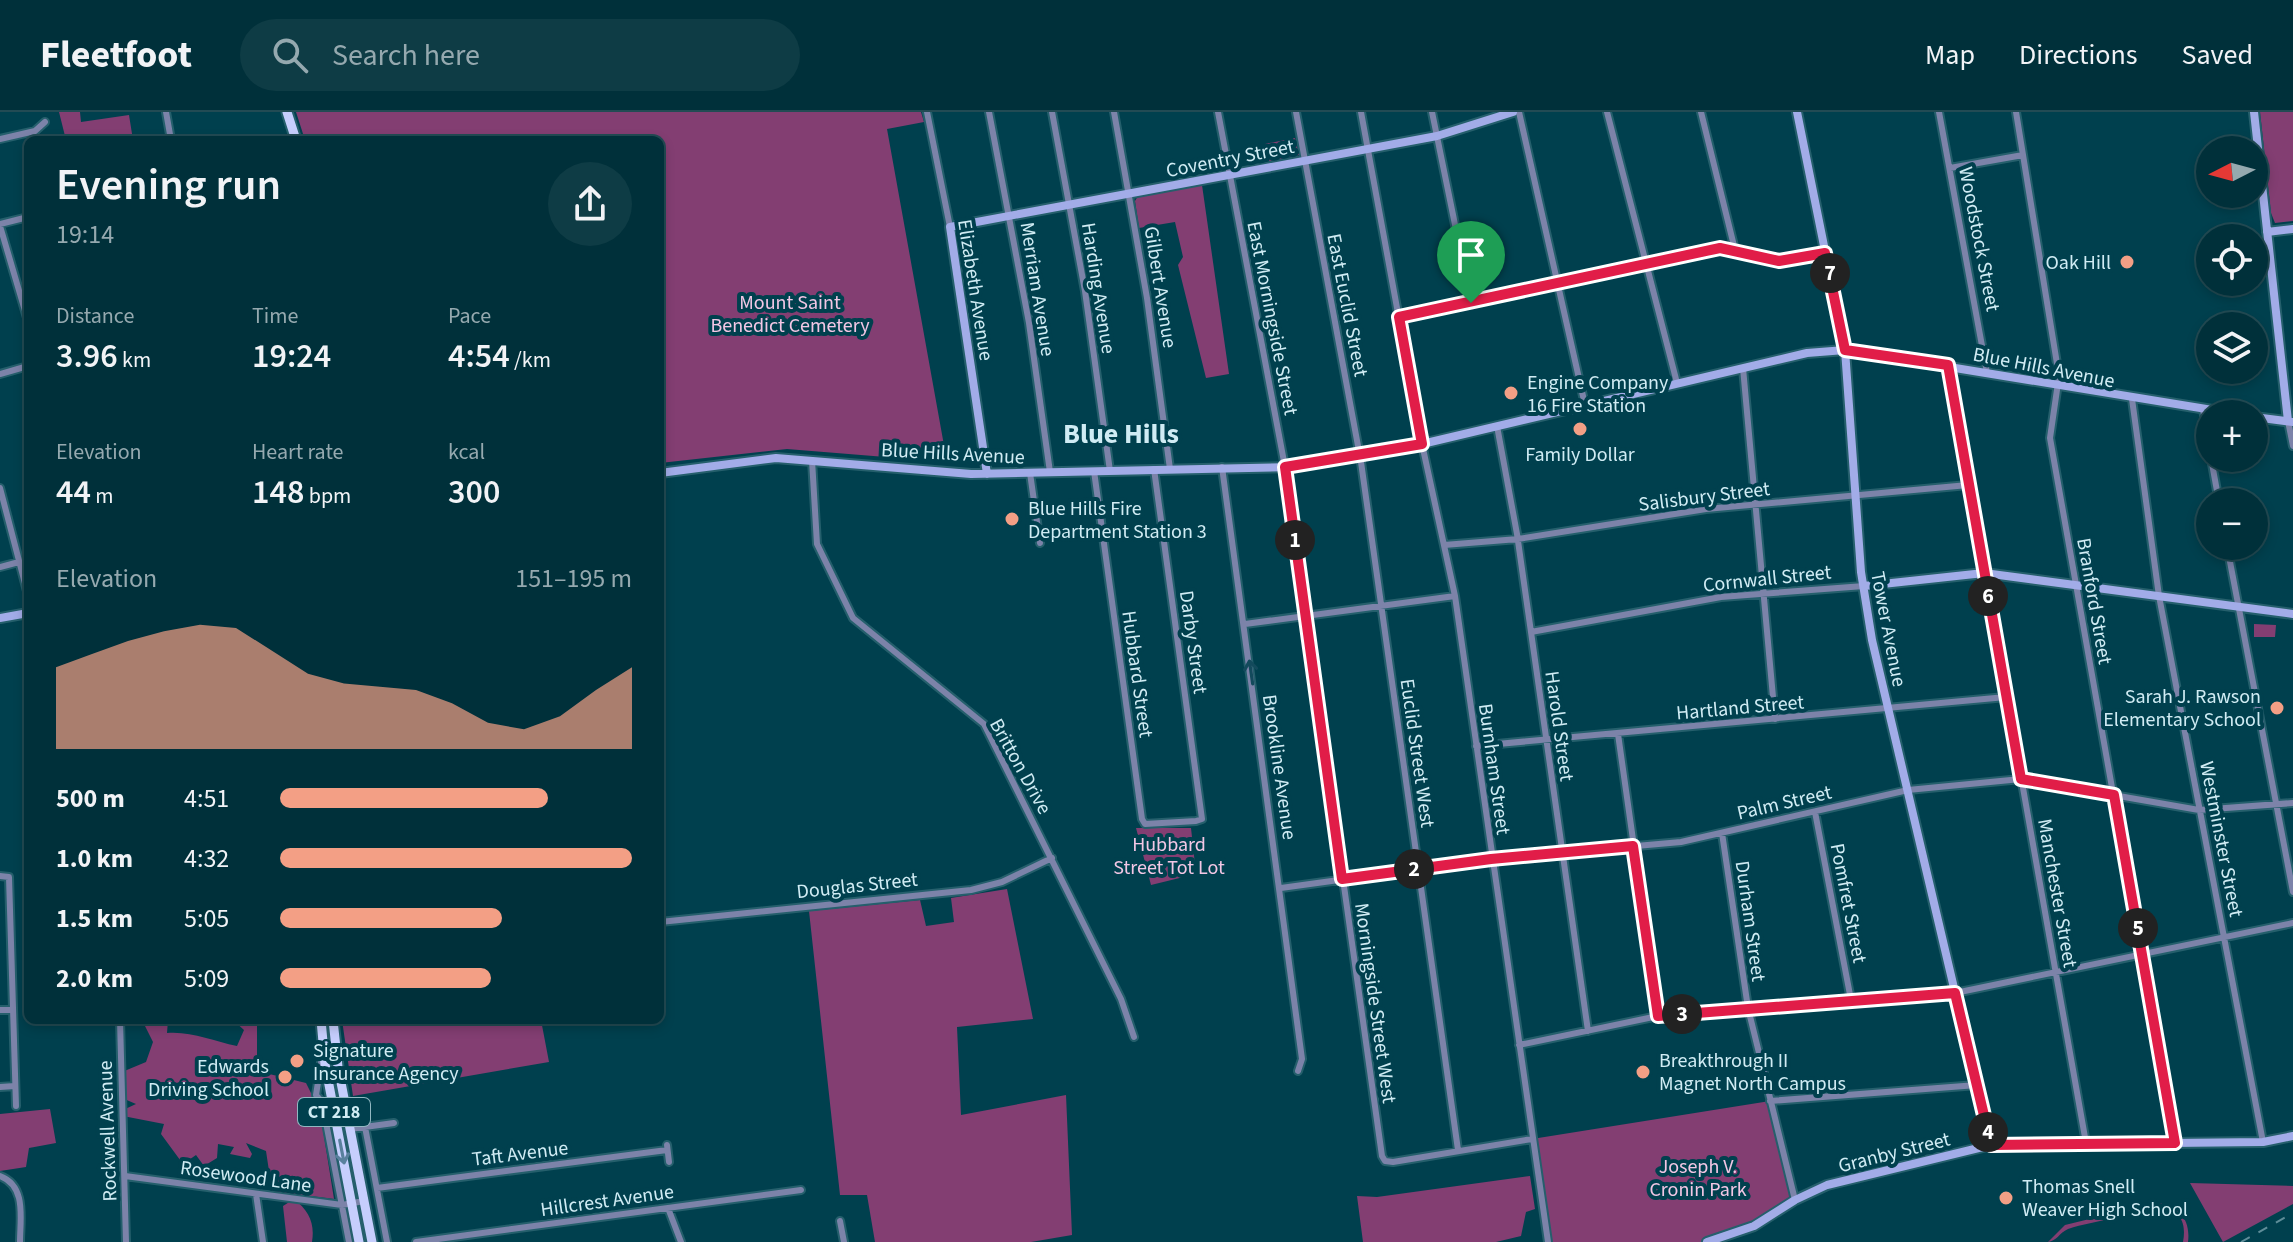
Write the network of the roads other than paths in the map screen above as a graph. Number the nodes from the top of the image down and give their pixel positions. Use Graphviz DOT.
graph roads {
  1 [pos="166,112"];
  2 [pos="287,112"];
  3 [pos="930,112"];
  4 [pos="989,112"];
  5 [pos="1052,112"];
  6 [pos="1114,112"];
  7 [pos="1218,112"];
  8 [pos="1296,112"];
  9 [pos="1361,112"];
  10 [pos="1432,112"];
  11 [pos="1516,112"];
  12 [pos="1607,112"];
  13 [pos="1701,112"];
  14 [pos="1797,112"];
  15 [pos="1939,112"];
  16 [pos="2016,112"];
  17 [pos="2254,112"];
  18 [pos="45,122"];
  19 [pos="170,136"];
  20 [pos="295,136"];
  21 [pos="1437,136"];
  22 [pos="0,139"];
  23 [pos="1367,148"];
  24 [pos="2023,155"];
  25 [pos="1305,160"];
  26 [pos="1950,168"];
  27 [pos="1230,174"];
  28 [pos="1129,193"];
  29 [pos="1069,205"];
  30 [pos="1010,215"];
  31 [pos="24,218"];
  32 [pos="2266,224"];
  33 [pos="0,225"];
  34 [pos="950,227"];
  35 [pos="2293,229"];
  36 [pos="2268,232"];
  37 [pos="2268,240"];
  38 [pos="1735,250"];
  39 [pos="1825,253"];
  40 [pos="1647,263"];
  41 [pos="1557,285"];
  42 [pos="1471,303"];
  43 [pos="24,307"];
  44 [pos="1399,317"];
  45 [pos="1845,350"];
  46 [pos="1948,365"];
  47 [pos="24,367"];
  48 [pos="1743,368"];
  49 [pos="1987,373"];
  50 [pos="0,374"];
  51 [pos="1677,383"];
  52 [pos="2058,386"];
  53 [pos="2132,399"];
  54 [pos="1585,405"];
  55 [pos="2196,408"];
  56 [pos="2268,419"];
  57 [pos="2290,422"];
  58 [pos="1497,426"];
  59 [pos="1422,444"];
  60 [pos="2293,446"];
  61 [pos="1360,455"];
  62 [pos="812,460"];
  63 [pos="1222,467"];
  64 [pos="1285,467"];
  65 [pos="1154,469"];
  66 [pos="1170,469"];
  67 [pos="1094,471"];
  68 [pos="1110,471"];
  69 [pos="664,472"];
  70 [pos="1050,472"];
  71 [pos="1030,473"];
  72 [pos="987,474"];
  73 [pos="1968,485"];
  74 [pos="0,488"];
  75 [pos="1856,496"];
  76 [pos="1756,504"];
  77 [pos="1518,539"];
  78 [pos="1040,543"];
  79 [pos="1444,545"];
  80 [pos="2230,560"];
  81 [pos="19,562"];
  82 [pos="0,567"];
  83 [pos="1984,573"];
  84 [pos="24,580"];
  85 [pos="2076,585"];
  86 [pos="1864,586"];
  87 [pos="1764,592"];
  88 [pos="1455,596"];
  89 [pos="2159,596"];
  90 [pos="1381,604"];
  91 [pos="2239,607"];
  92 [pos="24,614"];
  93 [pos="2293,614"];
  94 [pos="1305,615"];
  95 [pos="0,618"];
  96 [pos="1245,624"];
  97 [pos="1531,632"];
  98 [pos="2006,697"];
  99 [pos="1888,709"];
  100 [pos="1775,719"];
  101 [pos="1618,734"];
  102 [pos="1546,740"];
  103 [pos="1476,746"];
  104 [pos="2021,779"];
  105 [pos="1908,790"];
  106 [pos="2114,795"];
  107 [pos="2293,803"];
  108 [pos="2276,804"];
  109 [pos="2199,810"];
  110 [pos="1815,812"];
  111 [pos="1202,819"];
  112 [pos="1722,833"];
  113 [pos="1633,846"];
  114 [pos="1562,853"];
  115 [pos="1052,858"];
  116 [pos="1491,859"];
  117 [pos="1418,869"];
  118 [pos="0,876"];
  119 [pos="1342,879"];
  120 [pos="1281,888"];
  121 [pos="2293,892"];
  122 [pos="664,922"];
  123 [pos="2293,923"];
  124 [pos="2224,938"];
  125 [pos="2143,955"];
  126 [pos="2056,973"];
  127 [pos="1955,993"];
  128 [pos="1851,1000"];
  129 [pos="1748,1008"];
  130 [pos="0,1010"];
  131 [pos="13,1010"];
  132 [pos="1658,1016"];
  133 [pos="120,1024"];
  134 [pos="321,1024"];
  135 [pos="334,1024"];
  136 [pos="1588,1031"];
  137 [pos="1134,1037"];
  138 [pos="1519,1045"];
  139 [pos="1298,1071"];
  140 [pos="1977,1085"];
  141 [pos="15,1086"];
  142 [pos="0,1087"];
  143 [pos="1770,1101"];
  144 [pos="16,1106"];
  145 [pos="394,1123"];
  146 [pos="365,1127"];
  147 [pos="350,1129"];
  148 [pos="2293,1136"];
  149 [pos="1532,1139"];
  150 [pos="2263,1142"];
  151 [pos="2086,1143"];
  152 [pos="2175,1143"];
  153 [pos="1991,1145"];
  154 [pos="1458,1150"];
  155 [pos="669,1162"];
  156 [pos="0,1176"];
  157 [pos="125,1176"];
  158 [pos="377,1188"];
  159 [pos="801,1190"];
  160 [pos="256,1194"];
  161 [pos="1795,1200"];
  162 [pos="364,1201"];
  163 [pos="347,1204"];
  164 [pos="668,1208"];
  165 [pos="840,1221"];
  166 [pos="850,1230"];
  167 [pos="842,1231"];
  168 [pos="20,1242"];
  169 [pos="126,1242"];
  170 [pos="263,1242"];
  171 [pos="349,1242"];
  172 [pos="359,1242"];
  173 [pos="372,1242"];
  174 [pos="387,1242"];
  175 [pos="416,1242"];
  176 [pos="681,1242"];
  177 [pos="844,1242"];
  178 [pos="1548,1242"];
  179 [pos="1711,1242"];
  1 -- 19 [label="street"];
  2 -- 20 [label="main road"];
  3 -- 34 [label="street, Elizabeth Avenue"];
  4 -- 30 [label="street, Merriam Avenue"];
  5 -- 29 [label="street, Harding Avenue"];
  6 -- 28 [label="street, Gilbert Avenue"];
  7 -- 27 [label="street, East Morningside Street"];
  8 -- 25 [label="street, East Euclid Street"];
  9 -- 23 [label="street, Burnham Street"];
  10 -- 21 [label="street"];
  11 -- 21 [label="main road, Coventry Street"];
  11 -- 41 [label="street"];
  12 -- 40 [label="street"];
  13 -- 38 [label="street"];
  14 -- 39 [label="main road, Tower Avenue"];
  15 -- 26 [label="street, Woodstock Street"];
  16 -- 24 [label="street, Branford Street"];
  17 -- 32 [label="main road"];
  18 -- 22 [label="street"];
  21 -- 23 [label="main road, Coventry Street"];
  21 -- 42 [label="street"];
  23 -- 25 [label="main road, Coventry Street"];
  23 -- 44 [label="street, Burnham Street"];
  24 -- 26 [label="street"];
  24 -- 52 [label="street, Branford Street"];
  25 -- 27 [label="main road, Coventry Street"];
  25 -- 61 [label="street, East Euclid Street"];
  26 -- 49 [label="street, Woodstock Street"];
  27 -- 28 [label="main road, Coventry Street"];
  27 -- 64 [label="street, East Morningside Street"];
  28 -- 29 [label="main road, Coventry Street"];
  28 -- 66 [label="street, Gilbert Avenue"];
  29 -- 30 [label="main road, Coventry Street"];
  29 -- 68 [label="street, Harding Avenue"];
  30 -- 34 [label="main road, Coventry Street"];
  30 -- 70 [label="street, Merriam Avenue"];
  31 -- 33 [label="street"];
  33 -- 43 [label="street"];
  34 -- 72 [label="main road, Elizabeth Avenue"];
  35 -- 36 [label="main road"];
  37 -- 57 [label="main road"];
  38 -- 39 [label="street"];
  38 -- 40 [label="street"];
  39 -- 45 [label="main road, Tower Avenue"];
  40 -- 41 [label="street"];
  40 -- 51 [label="street"];
  41 -- 42 [label="street"];
  41 -- 54 [label="street"];
  42 -- 44 [label="street"];
  44 -- 59 [label="street, Burnham Street"];
  45 -- 46 [label="main road, Blue Hills Avenue"];
  45 -- 48 [label="main road, Blue Hills Avenue"];
  45 -- 75 [label="main road, Tower Avenue"];
  46 -- 49 [label="main road, Blue Hills Avenue"];
  46 -- 73 [label="street, Manchester Street"];
  47 -- 50 [label="street"];
  48 -- 51 [label="main road, Blue Hills Avenue"];
  48 -- 76 [label="street"];
  49 -- 52 [label="main road, Blue Hills Avenue"];
  51 -- 54 [label="main road, Blue Hills Avenue"];
  52 -- 53 [label="main road, Blue Hills Avenue"];
  52 -- 85 [label="street, Branford Street"];
  53 -- 55 [label="main road, Blue Hills Avenue"];
  53 -- 89 [label="street, Westminster Street"];
  54 -- 58 [label="main road, Blue Hills Avenue"];
  56 -- 57 [label="main road"];
  57 -- 60 [label="street"];
  58 -- 59 [label="main road, Blue Hills Avenue"];
  58 -- 77 [label="street, Harold Street"];
  59 -- 61 [label="main road, Blue Hills Avenue"];
  59 -- 79 [label="street, Burnham Street"];
  61 -- 64 [label="main road, Blue Hills Avenue"];
  61 -- 90 [label="street, Euclid Street West"];
  62 -- 69 [label="main road, Blue Hills Avenue"];
  62 -- 72 [label="main road, Blue Hills Avenue"];
  62 -- 115 [label="street, Britton Drive"];
  63 -- 64 [label="main road, Blue Hills Avenue"];
  63 -- 66 [label="main road, Blue Hills Avenue"];
  63 -- 96 [label="street, Brookline Avenue"];
  64 -- 94 [label="street, Morningside Street West"];
  65 -- 66 [label="main road, Blue Hills Avenue"];
  65 -- 68 [label="main road, Blue Hills Avenue"];
  65 -- 111 [label="street, Darby Street"];
  67 -- 68 [label="main road, Blue Hills Avenue"];
  67 -- 70 [label="main road, Blue Hills Avenue"];
  67 -- 111 [label="street, Hubbard Street"];
  70 -- 71 [label="main road, Blue Hills Avenue"];
  71 -- 72 [label="main road, Blue Hills Avenue"];
  71 -- 78 [label="street"];
  73 -- 75 [label="street, Salisbury Street"];
  73 -- 83 [label="street, Manchester Street"];
  74 -- 81 [label="street"];
  75 -- 76 [label="street, Salisbury Street"];
  75 -- 86 [label="main road, Tower Avenue"];
  76 -- 77 [label="street, Salisbury Street"];
  76 -- 87 [label="street"];
  77 -- 79 [label="street, Salisbury Street"];
  77 -- 97 [label="street, Harold Street"];
  79 -- 88 [label="street, Burnham Street"];
  80 -- 91 [label="street"];
  81 -- 82 [label="street"];
  81 -- 84 [label="street"];
  83 -- 85 [label="main road, Cornwall Street"];
  83 -- 86 [label="main road, Cornwall Street"];
  83 -- 98 [label="street, Manchester Street"];
  85 -- 89 [label="main road, Cornwall Street"];
  85 -- 106 [label="street, Branford Street"];
  86 -- 87 [label="street, Cornwall Street"];
  86 -- 99 [label="main road, Tower Avenue"];
  87 -- 97 [label="street, Cornwall Street"];
  87 -- 100 [label="street"];
  88 -- 90 [label="street"];
  88 -- 103 [label="street, Burnham Street"];
  89 -- 91 [label="main road, Cornwall Street"];
  89 -- 109 [label="street, Westminster Street"];
  90 -- 94 [label="street"];
  90 -- 117 [label="street, Euclid Street West"];
  91 -- 93 [label="main road, Cornwall Street"];
  91 -- 108 [label="street"];
  92 -- 95 [label="main road"];
  94 -- 96 [label="street"];
  94 -- 119 [label="street, Morningside Street West"];
  120 -- 96 [label="street, Brookline Avenue, one-way"];
  97 -- 102 [label="street, Harold Street"];
  98 -- 99 [label="street, Hartland Street"];
  98 -- 104 [label="street, Manchester Street"];
  99 -- 100 [label="street, Hartland Street"];
  99 -- 105 [label="main road, Tower Avenue"];
  100 -- 101 [label="street, Hartland Street"];
  101 -- 102 [label="street, Hartland Street"];
  101 -- 113 [label="street"];
  102 -- 103 [label="street, Hartland Street"];
  102 -- 114 [label="street, Harold Street"];
  103 -- 116 [label="street, Burnham Street"];
  104 -- 105 [label="street, Palm Street"];
  104 -- 106 [label="street, Palm Street"];
  104 -- 126 [label="street, Manchester Street"];
  105 -- 110 [label="street, Palm Street"];
  105 -- 127 [label="main road, Tower Avenue"];
  106 -- 109 [label="street, Palm Street"];
  106 -- 125 [label="street, Branford Street"];
  107 -- 108 [label="street, Palm Street"];
  108 -- 109 [label="street, Palm Street"];
  108 -- 121 [label="street"];
  109 -- 124 [label="street, Westminster Street"];
  110 -- 112 [label="street, Palm Street"];
  110 -- 128 [label="street, Pomfret Street"];
  112 -- 113 [label="street, Palm Street"];
  112 -- 129 [label="street, Durham Street"];
  113 -- 114 [label="street, Palm Street"];
  113 -- 132 [label="street"];
  114 -- 116 [label="street, Palm Street"];
  114 -- 136 [label="street, Harold Street"];
  115 -- 122 [label="street, Douglas Street"];
  115 -- 137 [label="street, Britton Drive"];
  116 -- 117 [label="street, Palm Street"];
  116 -- 138 [label="street, Burnham Street"];
  117 -- 119 [label="street, Palm Street"];
  117 -- 154 [label="street, Euclid Street West"];
  118 -- 131 [label="street"];
  119 -- 120 [label="street, Palm Street"];
  119 -- 154 [label="street, Morningside Street West"];
  120 -- 139 [label="street, Brookline Avenue"];
  123 -- 124 [label="street"];
  124 -- 125 [label="street"];
  124 -- 150 [label="street, Westminster Street"];
  125 -- 126 [label="street"];
  125 -- 152 [label="street, Branford Street"];
  126 -- 127 [label="street"];
  126 -- 151 [label="street, Manchester Street"];
  127 -- 128 [label="street"];
  127 -- 140 [label="main road, Tower Avenue"];
  128 -- 129 [label="street"];
  129 -- 132 [label="street"];
  129 -- 143 [label="street, Durham Street"];
  130 -- 131 [label="street"];
  131 -- 141 [label="street"];
  132 -- 136 [label="street"];
  133 -- 157 [label="street, Rockwell Avenue"];
  134 -- 163 [label="main road, CT 218, one-way"];
  135 -- 147 [label="main road, CT 218"];
  136 -- 138 [label="street"];
  138 -- 149 [label="street, Burnham Street"];
  140 -- 143 [label="street"];
  140 -- 153 [label="main road, Tower Avenue"];
  141 -- 142 [label="street"];
  141 -- 144 [label="street"];
  143 -- 161 [label="street, Durham Street"];
  145 -- 146 [label="street"];
  146 -- 147 [label="street"];
  146 -- 158 [label="street"];
  147 -- 162 [label="main road, CT 218"];
  148 -- 150 [label="main road, Granby Street"];
  149 -- 154 [label="street"];
  149 -- 178 [label="street, Burnham Street"];
  150 -- 152 [label="main road, Granby Street"];
  151 -- 152 [label="main road, Granby Street"];
  151 -- 153 [label="main road, Granby Street"];
  153 -- 161 [label="main road, Granby Street"];
  155 -- 158 [label="street, Taft Avenue"];
  156 -- 168 [label="street"];
  157 -- 160 [label="street, Rosewood Lane"];
  157 -- 169 [label="street, Rockwell Avenue"];
  158 -- 174 [label="street"];
  159 -- 164 [label="street, Hillcrest Avenue"];
  160 -- 163 [label="street, Rosewood Lane"];
  160 -- 170 [label="street"];
  161 -- 179 [label="main road, Granby Street"];
  162 -- 163 [label="street, Rosewood Lane"];
  162 -- 173 [label="main road, CT 218"];
  163 -- 171 [label="street"];
  163 -- 172 [label="main road, CT 218"];
  164 -- 175 [label="street, Hillcrest Avenue"];
  164 -- 176 [label="street"];
  165 -- 167 [label="street"];
  166 -- 167 [label="street"];
  167 -- 177 [label="street"];
}
